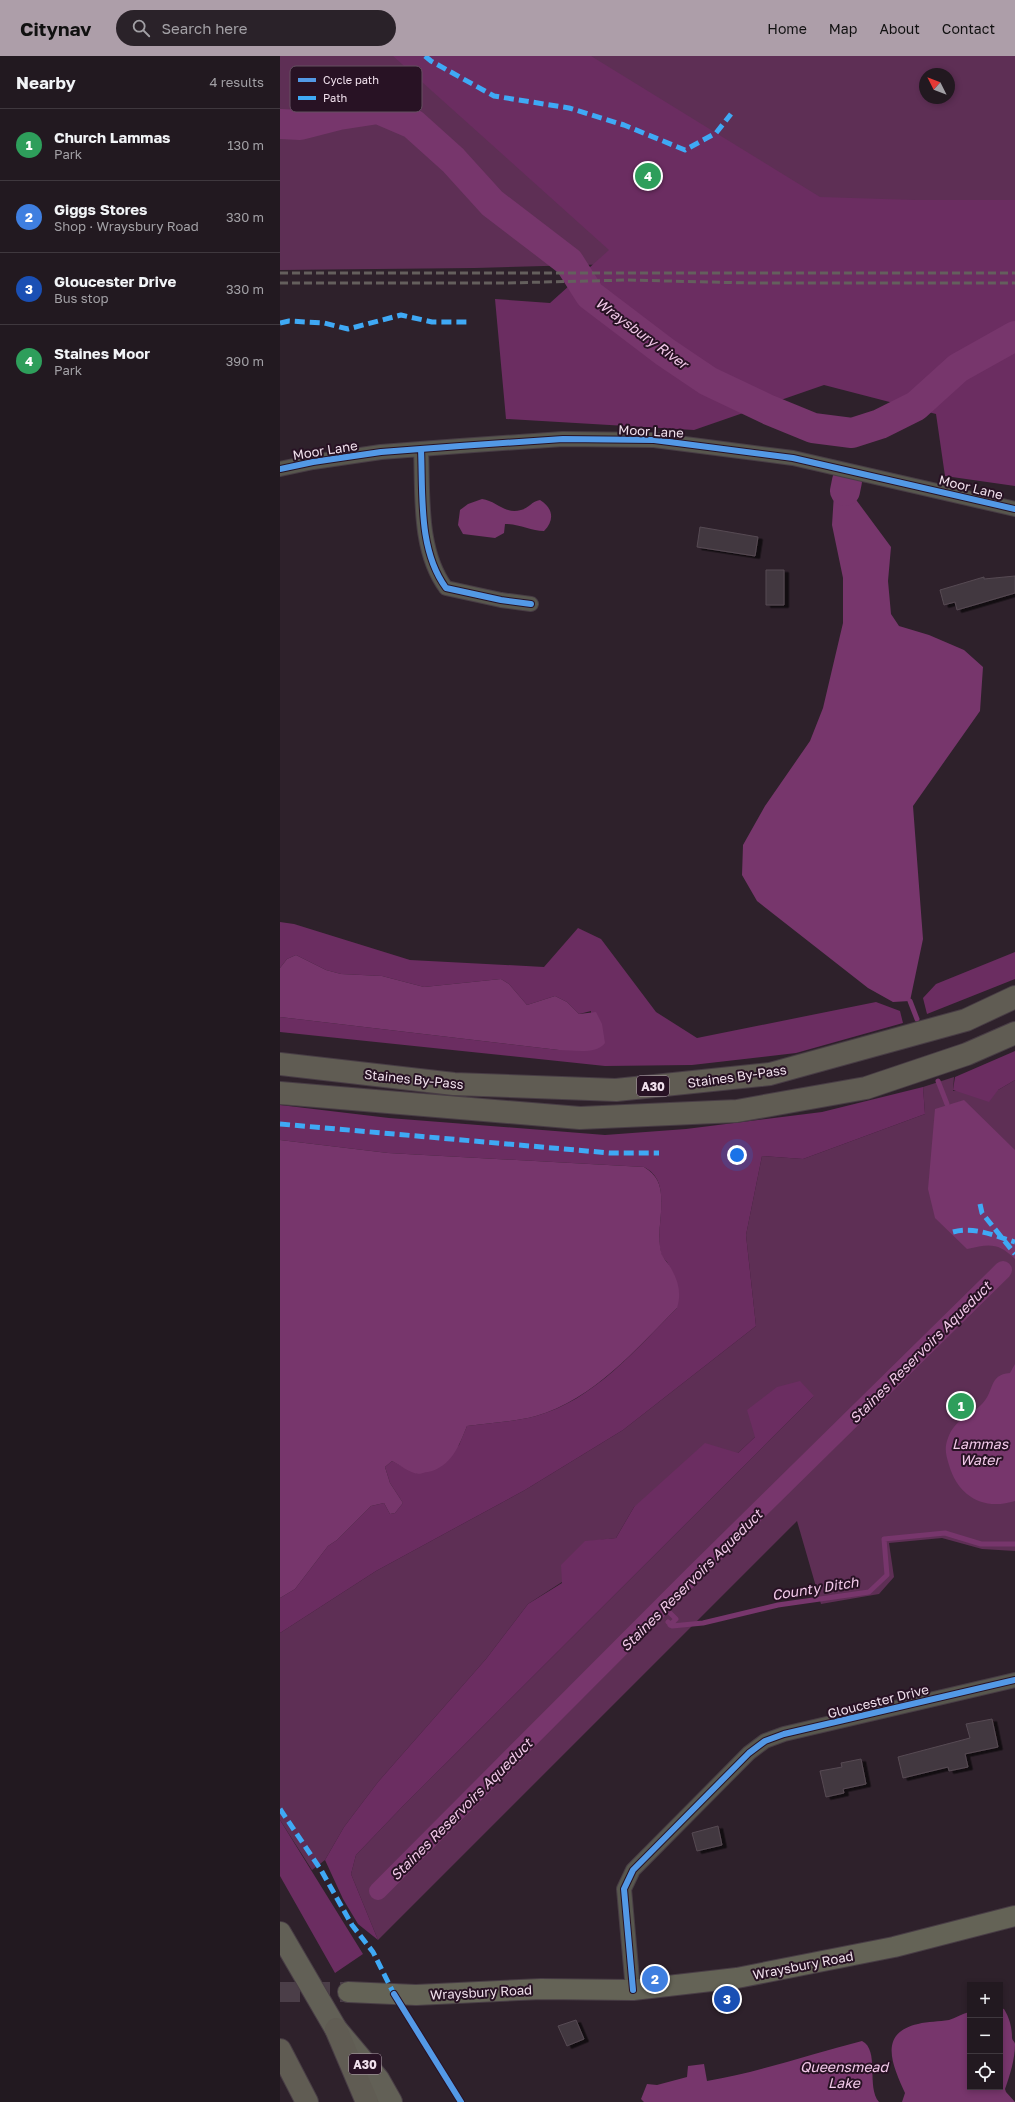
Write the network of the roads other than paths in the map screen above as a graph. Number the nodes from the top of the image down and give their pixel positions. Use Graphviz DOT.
graph roads {
  1 [pos="421,449"];
  2 [pos="280,469"];
  3 [pos="1015,509"];
  4 [pos="531,604"];
  5 [pos="1015,997"];
  6 [pos="1015,1033"];
  7 [pos="280,1064"];
  8 [pos="280,1093"];
  9 [pos="1015,1680"];
  10 [pos="1015,1916"];
  11 [pos="280,1933"];
  12 [pos="633,1990"];
  13 [pos="348,1992"];
  14 [pos="336,2029"];
  15 [pos="280,2050"];
  16 [pos="307,2102"];
  17 [pos="367,2102"];
  18 [pos="391,2102"];
  1 -- 2 [label="street, Moor Lane"];
  1 -- 3 [label="street, Moor Lane"];
  1 -- 4 [label="street"];
  5 -- 7 [label="highway, Staines By-Pass / A30"];
  6 -- 8 [label="highway, Staines By-Pass / A30"];
  9 -- 12 [label="street, Gloucester Drive"];
  10 -- 12 [label="main road, Wraysbury Road"];
  11 -- 14 [label="main road, A30"];
  12 -- 13 [label="main road, Wraysbury Road"];
  14 -- 17 [label="highway"];
  14 -- 18 [label="main road, A30"];
  15 -- 16 [label="highway"];
}
